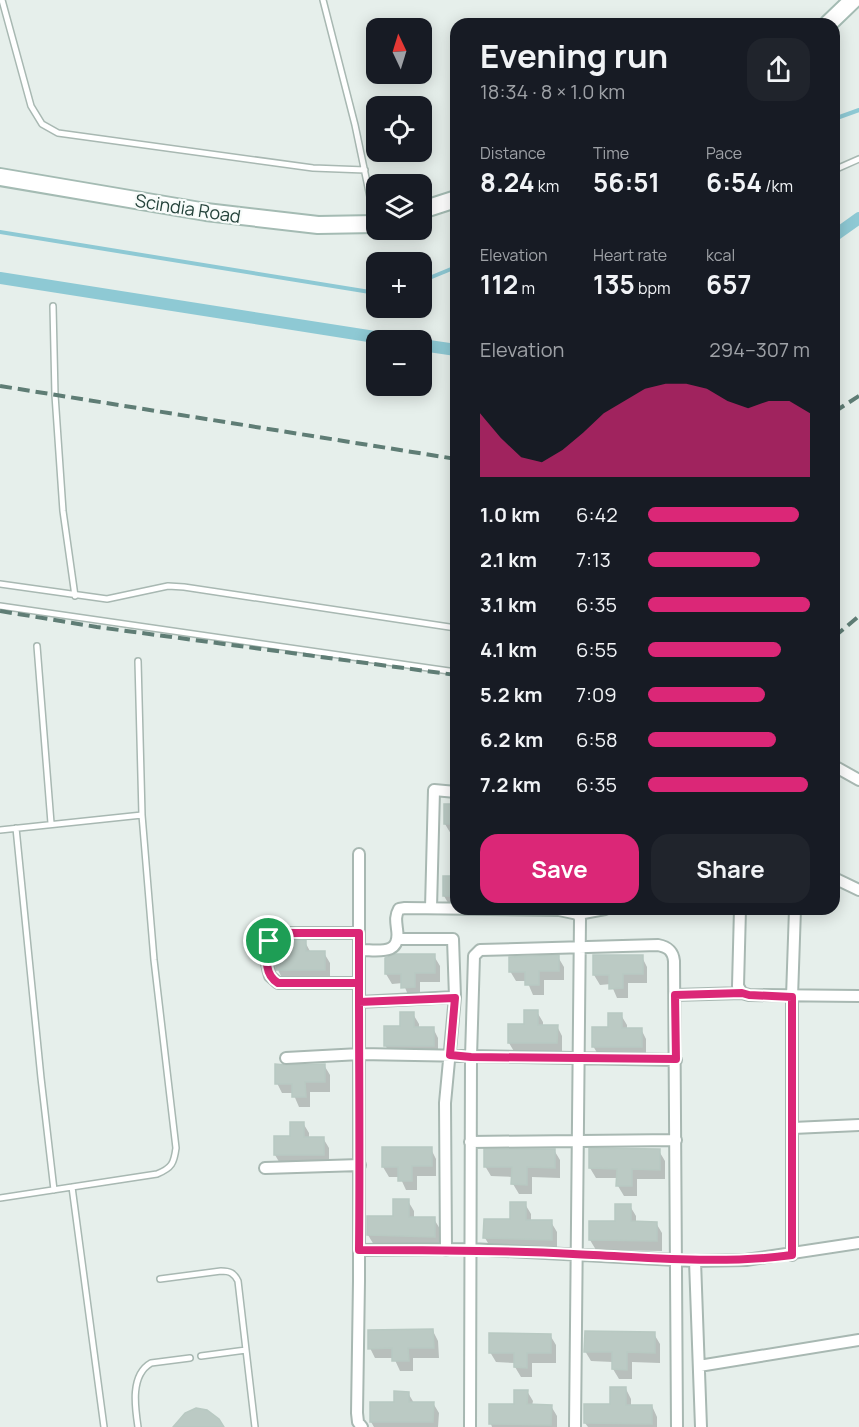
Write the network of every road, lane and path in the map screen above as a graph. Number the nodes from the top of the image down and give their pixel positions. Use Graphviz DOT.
graph roads {
  1 [pos="2,0"];
  2 [pos="322,0"];
  3 [pos="853,0"];
  4 [pos="859,6"];
  5 [pos="834,18"];
  6 [pos="840,23"];
  7 [pos="859,159"];
  8 [pos="840,167"];
  9 [pos="0,169"];
  10 [pos="364,170"];
  11 [pos="0,177"];
  12 [pos="366,178"];
  13 [pos="450,201"];
  14 [pos="432,207"];
  15 [pos="450,210"];
  16 [pos="432,215"];
  17 [pos="366,219"];
  18 [pos="366,220"];
  19 [pos="53,306"];
  20 [pos="0,584"];
  21 [pos="75,596"];
  22 [pos="0,606"];
  23 [pos="450,627"];
  24 [pos="37,646"];
  25 [pos="138,661"];
  26 [pos="450,671"];
  27 [pos="840,769"];
  28 [pos="859,780"];
  29 [pos="450,791"];
  30 [pos="142,815"];
  31 [pos="51,823"];
  32 [pos="16,828"];
  33 [pos="0,830"];
  34 [pos="359,854"];
  35 [pos="840,881"];
  36 [pos="859,890"];
  37 [pos="431,908"];
  38 [pos="450,910"];
  39 [pos="578,915"];
  40 [pos="740,915"];
  41 [pos="795,915"];
  42 [pos="359,933"];
  43 [pos="399,939"];
  44 [pos="581,948"];
  45 [pos="360,950"];
  46 [pos="359,983"];
  47 [pos="742,993"];
  48 [pos="675,995"];
  49 [pos="859,996"];
  50 [pos="792,997"];
  51 [pos="455,998"];
  52 [pos="359,1002"];
  53 [pos="360,1054"];
  54 [pos="450,1055"];
  55 [pos="471,1057"];
  56 [pos="286,1058"];
  57 [pos="579,1058"];
  58 [pos="676,1059"];
  59 [pos="859,1125"];
  60 [pos="793,1128"];
  61 [pos="676,1140"];
  62 [pos="470,1142"];
  63 [pos="578,1142"];
  64 [pos="360,1165"];
  65 [pos="265,1168"];
  66 [pos="72,1187"];
  67 [pos="54,1190"];
  68 [pos="0,1198"];
  69 [pos="859,1243"];
  70 [pos="470,1249"];
  71 [pos="359,1250"];
  72 [pos="446,1250"];
  73 [pos="575,1254"];
  74 [pos="792,1255"];
  75 [pos="676,1259"];
  76 [pos="695,1261"];
  77 [pos="160,1279"];
  78 [pos="859,1340"];
  79 [pos="246,1350"];
  80 [pos="201,1356"];
  81 [pos="190,1358"];
  82 [pos="699,1366"];
  83 [pos="104,1427"];
  84 [pos="138,1427"];
  85 [pos="255,1427"];
  86 [pos="362,1427"];
  87 [pos="470,1427"];
  88 [pos="574,1427"];
  89 [pos="677,1427"];
  90 [pos="701,1427"];
  1 -- 10 [label="lane"];
  2 -- 10 [label="lane"];
  3 -- 5 [label="main road"];
  4 -- 6 [label="main road"];
  7 -- 8 [label="lane"];
  9 -- 17 [label="main road"];
  10 -- 12 [label="lane"];
  11 -- 18 [label="main road, Scindia Road"];
  13 -- 14 [label="main road"];
  15 -- 16 [label="main road"];
  19 -- 21 [label="lane"];
  20 -- 21 [label="lane"];
  21 -- 23 [label="lane"];
  22 -- 26 [label="lane"];
  24 -- 31 [label="lane"];
  25 -- 30 [label="lane"];
  27 -- 28 [label="street"];
  29 -- 37 [label="street"];
  30 -- 31 [label="lane"];
  30 -- 66 [label="lane"];
  31 -- 32 [label="lane"];
  32 -- 33 [label="lane"];
  32 -- 67 [label="lane"];
  34 -- 42 [label="street"];
  35 -- 36 [label="street"];
  37 -- 38 [label="street"];
  37 -- 43 [label="street"];
  39 -- 44 [label="street"];
  40 -- 47 [label="street"];
  41 -- 50 [label="street"];
  42 -- 45 [label="street"];
  42 -- 46 [label="street"];
  43 -- 45 [label="street"];
  43 -- 51 [label="street"];
  44 -- 48 [label="street"];
  44 -- 55 [label="street"];
  44 -- 57 [label="street"];
  45 -- 46 [label="street"];
  46 -- 52 [label="street"];
  47 -- 48 [label="street"];
  47 -- 50 [label="street"];
  48 -- 58 [label="street"];
  49 -- 50 [label="street"];
  50 -- 60 [label="street"];
  51 -- 52 [label="street"];
  51 -- 54 [label="street"];
  52 -- 53 [label="street"];
  53 -- 54 [label="street"];
  53 -- 56 [label="street"];
  53 -- 64 [label="street"];
  54 -- 55 [label="street"];
  54 -- 72 [label="street"];
  55 -- 57 [label="street"];
  55 -- 62 [label="street"];
  57 -- 58 [label="street"];
  57 -- 63 [label="street"];
  58 -- 61 [label="street"];
  59 -- 60 [label="street"];
  60 -- 74 [label="street"];
  61 -- 63 [label="street"];
  61 -- 75 [label="street"];
  62 -- 63 [label="street"];
  62 -- 70 [label="street"];
  63 -- 73 [label="street"];
  64 -- 65 [label="street"];
  64 -- 71 [label="street"];
  66 -- 67 [label="lane"];
  66 -- 83 [label="lane"];
  67 -- 68 [label="lane"];
  69 -- 74 [label="street"];
  70 -- 72 [label="street"];
  70 -- 73 [label="street"];
  70 -- 87 [label="street"];
  71 -- 72 [label="street"];
  71 -- 86 [label="street"];
  73 -- 75 [label="street"];
  73 -- 88 [label="street"];
  74 -- 76 [label="street"];
  75 -- 76 [label="street"];
  75 -- 89 [label="street"];
  76 -- 82 [label="street"];
  77 -- 79 [label="lane"];
  78 -- 82 [label="street"];
  79 -- 80 [label="lane"];
  79 -- 85 [label="lane"];
  81 -- 84 [label="lane"];
  82 -- 90 [label="street"];
}
